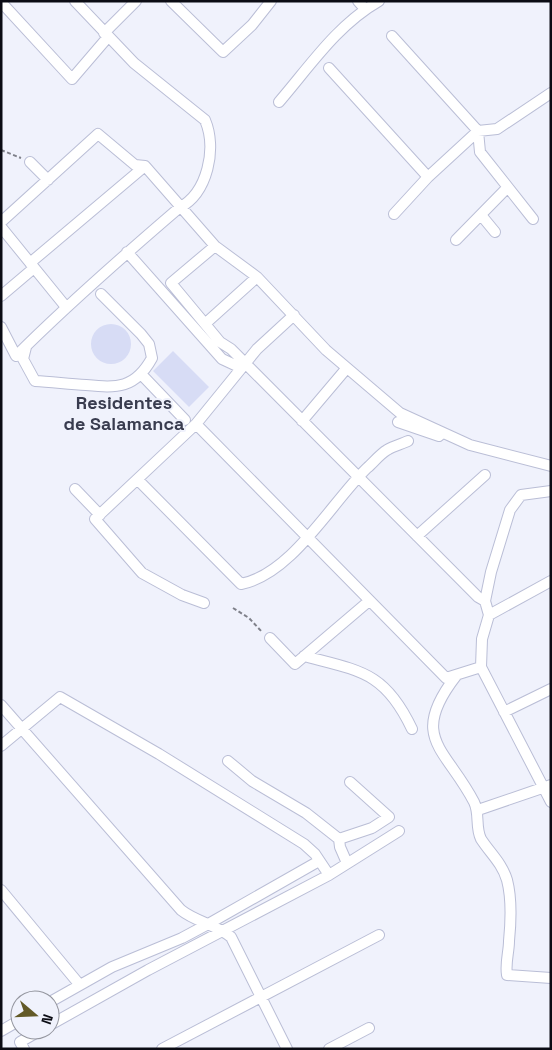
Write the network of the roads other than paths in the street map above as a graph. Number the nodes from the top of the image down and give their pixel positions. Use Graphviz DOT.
graph roads {
  1 [pos="75,1"];
  2 [pos="136,1"];
  3 [pos="171,1"];
  4 [pos="271,1"];
  5 [pos="378,1"];
  6 [pos="1,2"];
  7 [pos="362,5"];
  8 [pos="106,35"];
  9 [pos="392,36"];
  10 [pos="329,68"];
  11 [pos="551,94"];
  12 [pos="279,102"];
  13 [pos="478,131"];
  14 [pos="30,162"];
  15 [pos="145,166"];
  16 [pos="428,177"];
  17 [pos="48,180"];
  18 [pos="507,188"];
  19 [pos="179,208"];
  20 [pos="394,214"];
  21 [pos="481,215"];
  22 [pos="533,219"];
  23 [pos="1,222"];
  24 [pos="1,228"];
  25 [pos="495,232"];
  26 [pos="456,240"];
  27 [pos="215,246"];
  28 [pos="127,252"];
  29 [pos="32,266"];
  30 [pos="257,277"];
  31 [pos="101,294"];
  32 [pos="1,296"];
  33 [pos="66,307"];
  34 [pos="294,315"];
  35 [pos="206,323"];
  36 [pos="1,327"];
  37 [pos="26,346"];
  38 [pos="246,364"];
  39 [pos="346,369"];
  40 [pos="142,374"];
  41 [pos="185,420"];
  42 [pos="302,421"];
  43 [pos="398,422"];
  44 [pos="196,424"];
  45 [pos="408,441"];
  46 [pos="470,444"];
  47 [pos="551,466"];
  48 [pos="359,476"];
  49 [pos="485,476"];
  50 [pos="138,480"];
  51 [pos="75,489"];
  52 [pos="551,491"];
  53 [pos="100,514"];
  54 [pos="418,536"];
  55 [pos="307,538"];
  56 [pos="551,581"];
  57 [pos="369,601"];
  58 [pos="485,601"];
  59 [pos="204,603"];
  60 [pos="489,615"];
  61 [pos="270,638"];
  62 [pos="304,656"];
  63 [pos="481,667"];
  64 [pos="456,676"];
  65 [pos="551,689"];
  66 [pos="1,705"];
  67 [pos="504,712"];
  68 [pos="412,729"];
  69 [pos="21,730"];
  70 [pos="1,746"];
  71 [pos="228,761"];
  72 [pos="350,782"];
  73 [pos="547,786"];
  74 [pos="551,802"];
  75 [pos="478,810"];
  76 [pos="399,831"];
  77 [pos="339,839"];
  78 [pos="319,861"];
  79 [pos="347,863"];
  80 [pos="329,875"];
  81 [pos="1,890"];
  82 [pos="210,923"];
  83 [pos="223,931"];
  84 [pos="379,934"];
  85 [pos="551,978"];
  86 [pos="79,984"];
  87 [pos="60,996"];
  88 [pos="261,997"];
  89 [pos="60,1020"];
  90 [pos="369,1028"];
  91 [pos="162,1049"];
  92 [pos="287,1049"];
  93 [pos="329,1049"];
  1 -- 8 [label="street"];
  2 -- 8 [label="street"];
  3 -- 4 [label="street"];
  5 -- 7 [label="street"];
  6 -- 8 [label="street"];
  7 -- 12 [label="street"];
  8 -- 19 [label="street"];
  9 -- 13 [label="street"];
  10 -- 16 [label="street"];
  11 -- 13 [label="street"];
  13 -- 16 [label="street"];
  13 -- 18 [label="street"];
  14 -- 17 [label="street"];
  15 -- 17 [label="street"];
  15 -- 19 [label="street"];
  15 -- 29 [label="street"];
  16 -- 20 [label="street"];
  17 -- 23 [label="street"];
  18 -- 21 [label="street"];
  18 -- 22 [label="street"];
  19 -- 27 [label="street"];
  19 -- 28 [label="street"];
  21 -- 25 [label="street"];
  21 -- 26 [label="street"];
  24 -- 29 [label="street"];
  27 -- 30 [label="street"];
  27 -- 35 [label="street"];
  28 -- 33 [label="street"];
  28 -- 38 [label="street"];
  29 -- 32 [label="street"];
  29 -- 33 [label="street"];
  30 -- 34 [label="street"];
  30 -- 35 [label="street"];
  31 -- 40 [label="street"];
  33 -- 37 [label="street"];
  34 -- 38 [label="street"];
  34 -- 39 [label="street"];
  35 -- 38 [label="street"];
  36 -- 37 [label="street"];
  37 -- 40 [label="street"];
  38 -- 42 [label="street"];
  38 -- 44 [label="street"];
  39 -- 42 [label="street"];
  39 -- 46 [label="street"];
  40 -- 41 [label="street"];
  42 -- 48 [label="street"];
  43 -- 46 [label="street"];
  44 -- 50 [label="street"];
  44 -- 55 [label="street"];
  45 -- 48 [label="street"];
  46 -- 47 [label="street"];
  48 -- 54 [label="street"];
  48 -- 55 [label="street"];
  49 -- 54 [label="street"];
  50 -- 53 [label="street"];
  50 -- 55 [label="street"];
  51 -- 53 [label="street"];
  52 -- 58 [label="street"];
  53 -- 59 [label="street"];
  54 -- 58 [label="street"];
  55 -- 57 [label="street"];
  56 -- 60 [label="street"];
  57 -- 62 [label="street"];
  57 -- 64 [label="street"];
  58 -- 60 [label="street"];
  60 -- 63 [label="street"];
  61 -- 62 [label="street"];
  62 -- 68 [label="street"];
  63 -- 64 [label="street"];
  63 -- 67 [label="street"];
  64 -- 75 [label="street"];
  65 -- 67 [label="street"];
  66 -- 69 [label="street"];
  67 -- 73 [label="street"];
  69 -- 70 [label="street"];
  69 -- 78 [label="street"];
  69 -- 82 [label="street"];
  71 -- 77 [label="street"];
  72 -- 77 [label="street"];
  73 -- 74 [label="street"];
  73 -- 75 [label="street"];
  75 -- 85 [label="street"];
  76 -- 79 [label="street"];
  77 -- 79 [label="street"];
  78 -- 80 [label="street"];
  78 -- 82 [label="street"];
  79 -- 80 [label="street"];
  80 -- 83 [label="street"];
  81 -- 86 [label="street"];
  82 -- 83 [label="street"];
  82 -- 86 [label="street"];
  83 -- 88 [label="street"];
  83 -- 89 [label="street"];
  84 -- 88 [label="street"];
  86 -- 87 [label="street"];
  88 -- 91 [label="street"];
  88 -- 92 [label="street"];
  90 -- 93 [label="street"];
}
